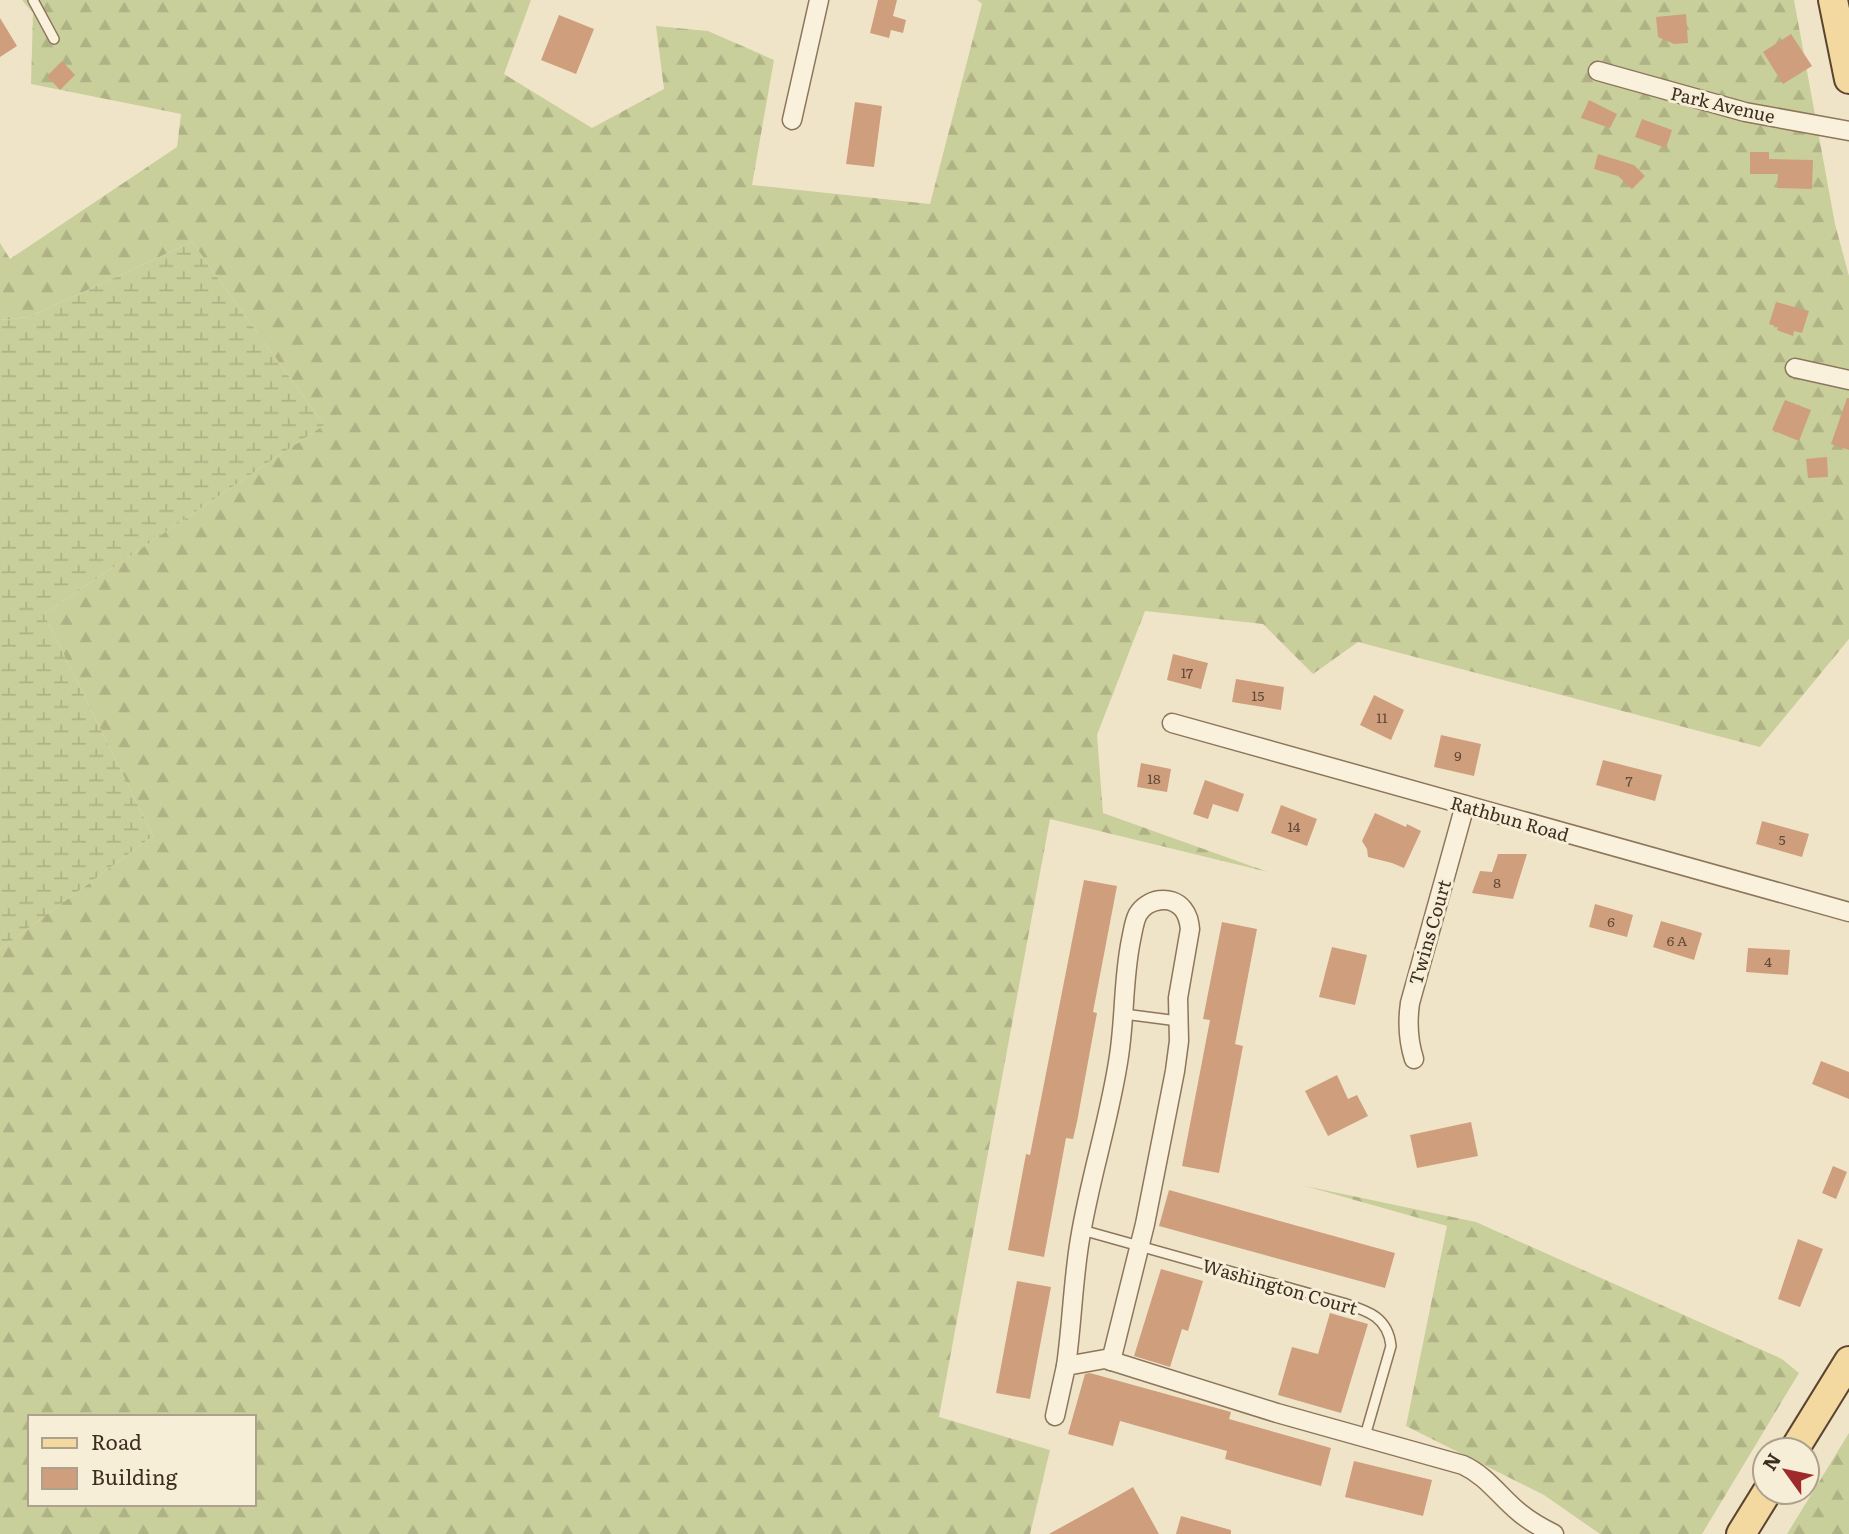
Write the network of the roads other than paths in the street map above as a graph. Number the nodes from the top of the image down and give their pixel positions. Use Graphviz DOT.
graph roads {
  1 [pos="33,0"];
  2 [pos="819,0"];
  3 [pos="1833,0"];
  4 [pos="54,39"];
  5 [pos="1598,71"];
  6 [pos="1849,79"];
  7 [pos="792,120"];
  8 [pos="1849,131"];
  9 [pos="1795,368"];
  10 [pos="1849,380"];
  11 [pos="1172,723"];
  12 [pos="1465,805"];
  13 [pos="1849,912"];
  14 [pos="1124,1014"];
  15 [pos="1178,1021"];
  16 [pos="1413,1059"];
  17 [pos="1082,1230"];
  18 [pos="1140,1246"];
  19 [pos="1111,1361"];
  20 [pos="1849,1361"];
  21 [pos="1066,1366"];
  22 [pos="1055,1416"];
  23 [pos="1364,1436"];
  24 [pos="1803,1436"];
  25 [pos="1758,1506"];
  26 [pos="1554,1534"];
  27 [pos="1741,1534"];
  1 -- 4 [label="lane"];
  2 -- 7 [label="street"];
  3 -- 6 [label="main road"];
  5 -- 8 [label="street, Park Avenue"];
  9 -- 10 [label="street"];
  11 -- 12 [label="street, Rathbun Road"];
  12 -- 13 [label="street, Rathbun Road"];
  12 -- 16 [label="street, Twins Court"];
  14 -- 15 [label="lane"];
  14 -- 15 [label="street"];
  14 -- 17 [label="street"];
  15 -- 18 [label="street"];
  17 -- 18 [label="lane, Washington Court"];
  17 -- 21 [label="street"];
  18 -- 19 [label="street"];
  18 -- 23 [label="lane, Washington Court"];
  19 -- 21 [label="street"];
  19 -- 23 [label="street"];
  20 -- 24 [label="main road"];
  21 -- 22 [label="street"];
  23 -- 26 [label="street"];
  25 -- 27 [label="main road"];
}
